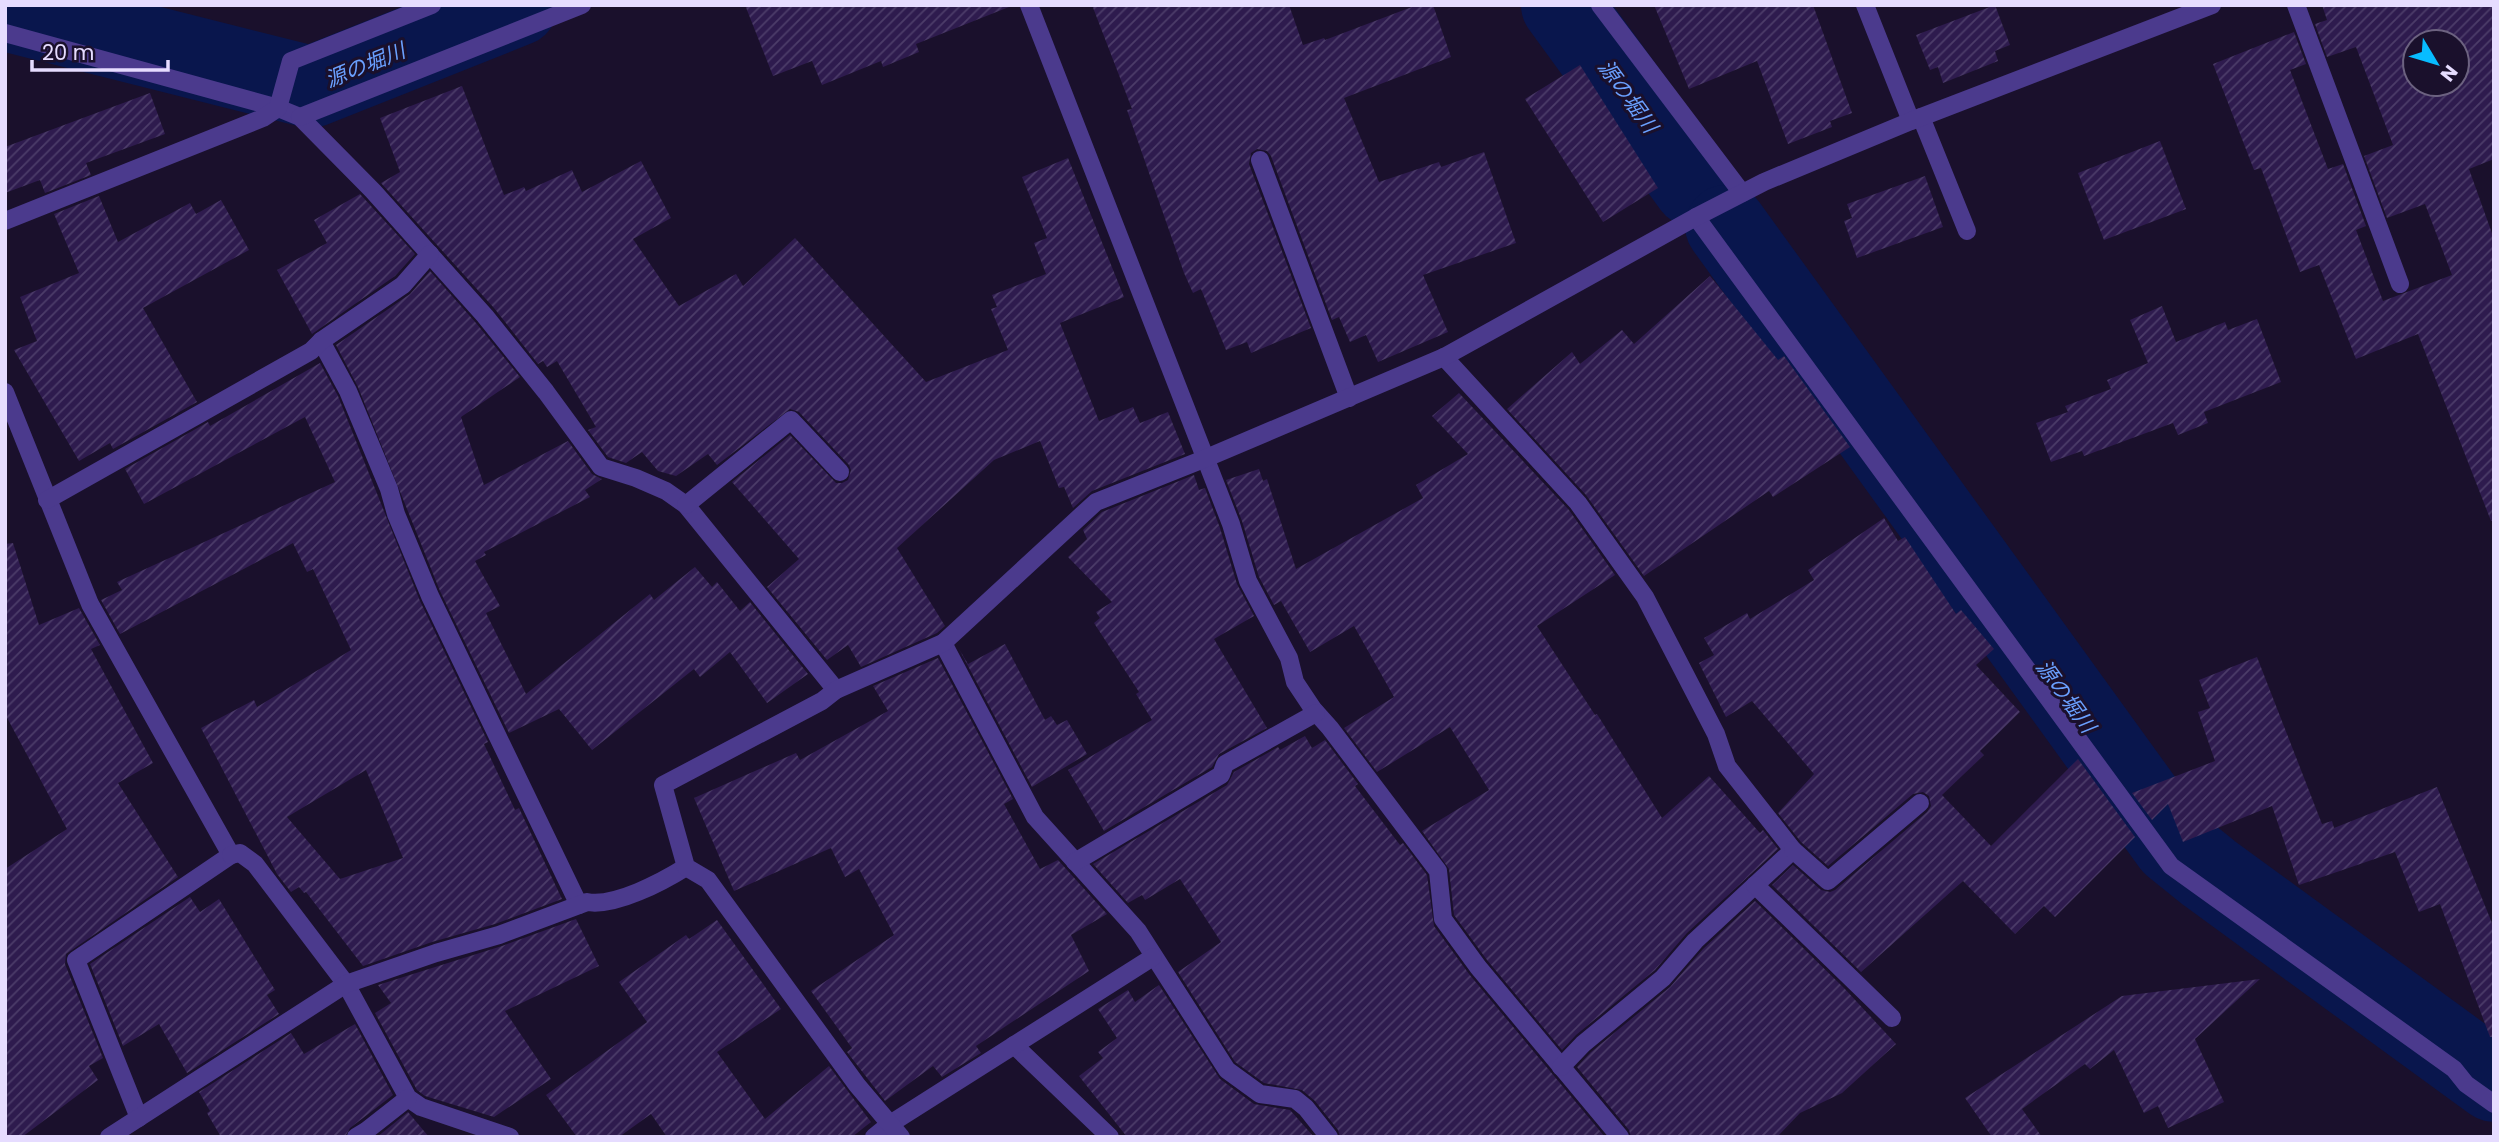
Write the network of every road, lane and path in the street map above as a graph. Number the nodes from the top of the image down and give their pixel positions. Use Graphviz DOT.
graph roads {
  1 [pos="432,5"];
  2 [pos="582,5"];
  3 [pos="1030,5"];
  4 [pos="1600,5"];
  5 [pos="1864,5"];
  6 [pos="2211,5"];
  7 [pos="2296,5"];
  8 [pos="5,33"];
  9 [pos="278,106"];
  10 [pos="300,117"];
  11 [pos="1916,119"];
  12 [pos="1260,160"];
  13 [pos="1742,193"];
  14 [pos="1696,216"];
  15 [pos="5,221"];
  16 [pos="1967,231"];
  17 [pos="430,254"];
  18 [pos="2400,284"];
  19 [pos="321,341"];
  20 [pos="1444,356"];
  21 [pos="5,392"];
  22 [pos="1349,398"];
  23 [pos="1204,459"];
  24 [pos="840,472"];
  25 [pos="47,500"];
  26 [pos="686,505"];
  27 [pos="943,643"];
  28 [pos="836,690"];
  29 [pos="1316,713"];
  30 [pos="1920,803"];
  31 [pos="1793,849"];
  32 [pos="231,855"];
  33 [pos="1075,862"];
  34 [pos="686,867"];
  35 [pos="1755,885"];
  36 [pos="579,905"];
  37 [pos="1153,957"];
  38 [pos="346,984"];
  39 [pos="1892,1018"];
  40 [pos="1014,1045"];
  41 [pos="1561,1067"];
  42 [pos="408,1098"];
  43 [pos="2494,1104"];
  44 [pos="126,1130"];
  45 [pos="895,1130"];
  46 [pos="363,1135"];
  47 [pos="510,1137"];
  48 [pos="874,1137"];
  49 [pos="1110,1137"];
  50 [pos="1329,1137"];
  51 [pos="1619,1137"];
  1 -- 9 [label="street"];
  2 -- 10 [label="street"];
  3 -- 23 [label="street"];
  4 -- 13 [label="street"];
  5 -- 11 [label="street"];
  6 -- 11 [label="street"];
  7 -- 18 [label="street"];
  8 -- 9 [label="street"];
  9 -- 10 [label="street"];
  9 -- 15 [label="street"];
  10 -- 17 [label="street"];
  11 -- 13 [label="street"];
  11 -- 16 [label="street"];
  12 -- 22 [label="street"];
  13 -- 14 [label="street"];
  14 -- 20 [label="street"];
  14 -- 43 [label="street"];
  17 -- 19 [label="street"];
  17 -- 26 [label="street"];
  19 -- 25 [label="street"];
  19 -- 36 [label="street"];
  20 -- 22 [label="street"];
  20 -- 31 [label="street"];
  21 -- 25 [label="street"];
  22 -- 23 [label="street"];
  23 -- 27 [label="street"];
  23 -- 29 [label="street"];
  24 -- 26 [label="street"];
  25 -- 32 [label="street"];
  26 -- 28 [label="street"];
  27 -- 28 [label="street"];
  27 -- 33 [label="street"];
  28 -- 34 [label="street"];
  29 -- 33 [label="street"];
  29 -- 41 [label="street"];
  30 -- 31 [label="street"];
  31 -- 35 [label="street"];
  32 -- 38 [label="street"];
  32 -- 44 [label="street"];
  33 -- 37 [label="street"];
  34 -- 36 [label="street"];
  34 -- 45 [label="street"];
  35 -- 39 [label="street"];
  35 -- 41 [label="street"];
  36 -- 38 [label="street"];
  37 -- 40 [label="street"];
  37 -- 50 [label="street"];
  38 -- 42 [label="street"];
  38 -- 44 [label="street"];
  40 -- 45 [label="street"];
  40 -- 49 [label="street"];
  41 -- 51 [label="street"];
  42 -- 46 [label="street"];
  42 -- 47 [label="street"];
  45 -- 48 [label="street"];
}
